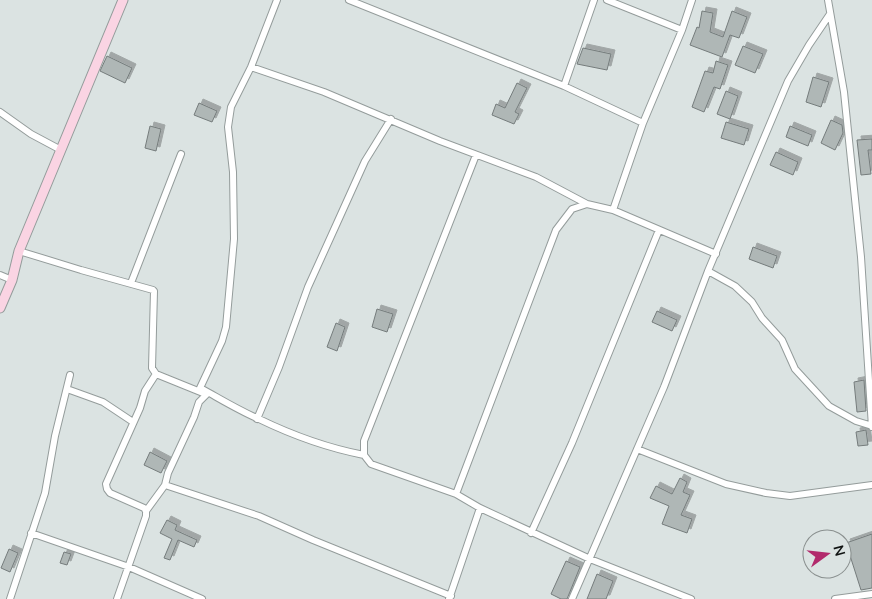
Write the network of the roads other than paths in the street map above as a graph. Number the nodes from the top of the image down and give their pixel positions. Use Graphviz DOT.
graph roads {
  1 [pos="123,0"];
  2 [pos="277,0"];
  3 [pos="349,0"];
  4 [pos="594,0"];
  5 [pos="607,0"];
  6 [pos="692,0"];
  7 [pos="828,0"];
  8 [pos="830,14"];
  9 [pos="682,30"];
  10 [pos="251,67"];
  11 [pos="564,86"];
  12 [pos="0,112"];
  13 [pos="391,119"];
  14 [pos="643,123"];
  15 [pos="61,150"];
  16 [pos="181,154"];
  17 [pos="476,155"];
  18 [pos="587,204"];
  19 [pos="613,210"];
  20 [pos="659,230"];
  21 [pos="18,251"];
  22 [pos="716,254"];
  23 [pos="708,271"];
  24 [pos="0,275"];
  25 [pos="12,280"];
  26 [pos="131,283"];
  27 [pos="0,308"];
  28 [pos="156,374"];
  29 [pos="70,375"];
  30 [pos="200,388"];
  31 [pos="66,389"];
  32 [pos="207,394"];
  33 [pos="258,419"];
  34 [pos="133,422"];
  35 [pos="872,427"];
  36 [pos="637,449"];
  37 [pos="364,455"];
  38 [pos="165,485"];
  39 [pos="872,485"];
  40 [pos="456,494"];
  41 [pos="480,508"];
  42 [pos="146,511"];
  43 [pos="531,532"];
  44 [pos="31,534"];
  45 [pos="590,559"];
  46 [pos="129,567"];
  47 [pos="872,594"];
  48 [pos="450,597"];
  49 [pos="10,599"];
  50 [pos="117,599"];
  51 [pos="202,599"];
  52 [pos="572,599"];
  53 [pos="691,599"];
  54 [pos="835,599"];
  1 -- 15 [label="main road"];
  2 -- 10 [label="street"];
  3 -- 11 [label="street"];
  4 -- 11 [label="street"];
  5 -- 9 [label="street"];
  6 -- 9 [label="street"];
  7 -- 8 [label="street"];
  8 -- 22 [label="street"];
  8 -- 35 [label="street"];
  9 -- 14 [label="street"];
  10 -- 13 [label="street"];
  10 -- 30 [label="street"];
  11 -- 14 [label="street"];
  12 -- 15 [label="street"];
  13 -- 17 [label="street"];
  13 -- 33 [label="street"];
  14 -- 19 [label="street"];
  15 -- 21 [label="main road"];
  16 -- 26 [label="street"];
  17 -- 18 [label="street"];
  17 -- 37 [label="street"];
  18 -- 19 [label="street"];
  18 -- 40 [label="street"];
  19 -- 20 [label="street"];
  20 -- 22 [label="street"];
  20 -- 43 [label="street"];
  21 -- 25 [label="main road"];
  21 -- 26 [label="street"];
  22 -- 23 [label="street"];
  23 -- 35 [label="street"];
  23 -- 36 [label="street"];
  24 -- 25 [label="street"];
  25 -- 27 [label="main road"];
  26 -- 28 [label="street"];
  28 -- 32 [label="street"];
  28 -- 34 [label="street"];
  29 -- 31 [label="street"];
  30 -- 32 [label="street"];
  30 -- 33 [label="street"];
  31 -- 34 [label="street"];
  31 -- 44 [label="street"];
  32 -- 38 [label="street"];
  33 -- 37 [label="street"];
  34 -- 42 [label="street"];
  36 -- 39 [label="street"];
  36 -- 45 [label="street"];
  37 -- 40 [label="street"];
  38 -- 42 [label="street"];
  38 -- 48 [label="street"];
  40 -- 41 [label="street"];
  41 -- 43 [label="street"];
  41 -- 48 [label="street"];
  42 -- 46 [label="street"];
  43 -- 45 [label="street"];
  44 -- 46 [label="street"];
  44 -- 49 [label="street"];
  45 -- 52 [label="street"];
  45 -- 53 [label="street"];
  46 -- 50 [label="street"];
  46 -- 51 [label="street"];
  47 -- 54 [label="street"];
}
